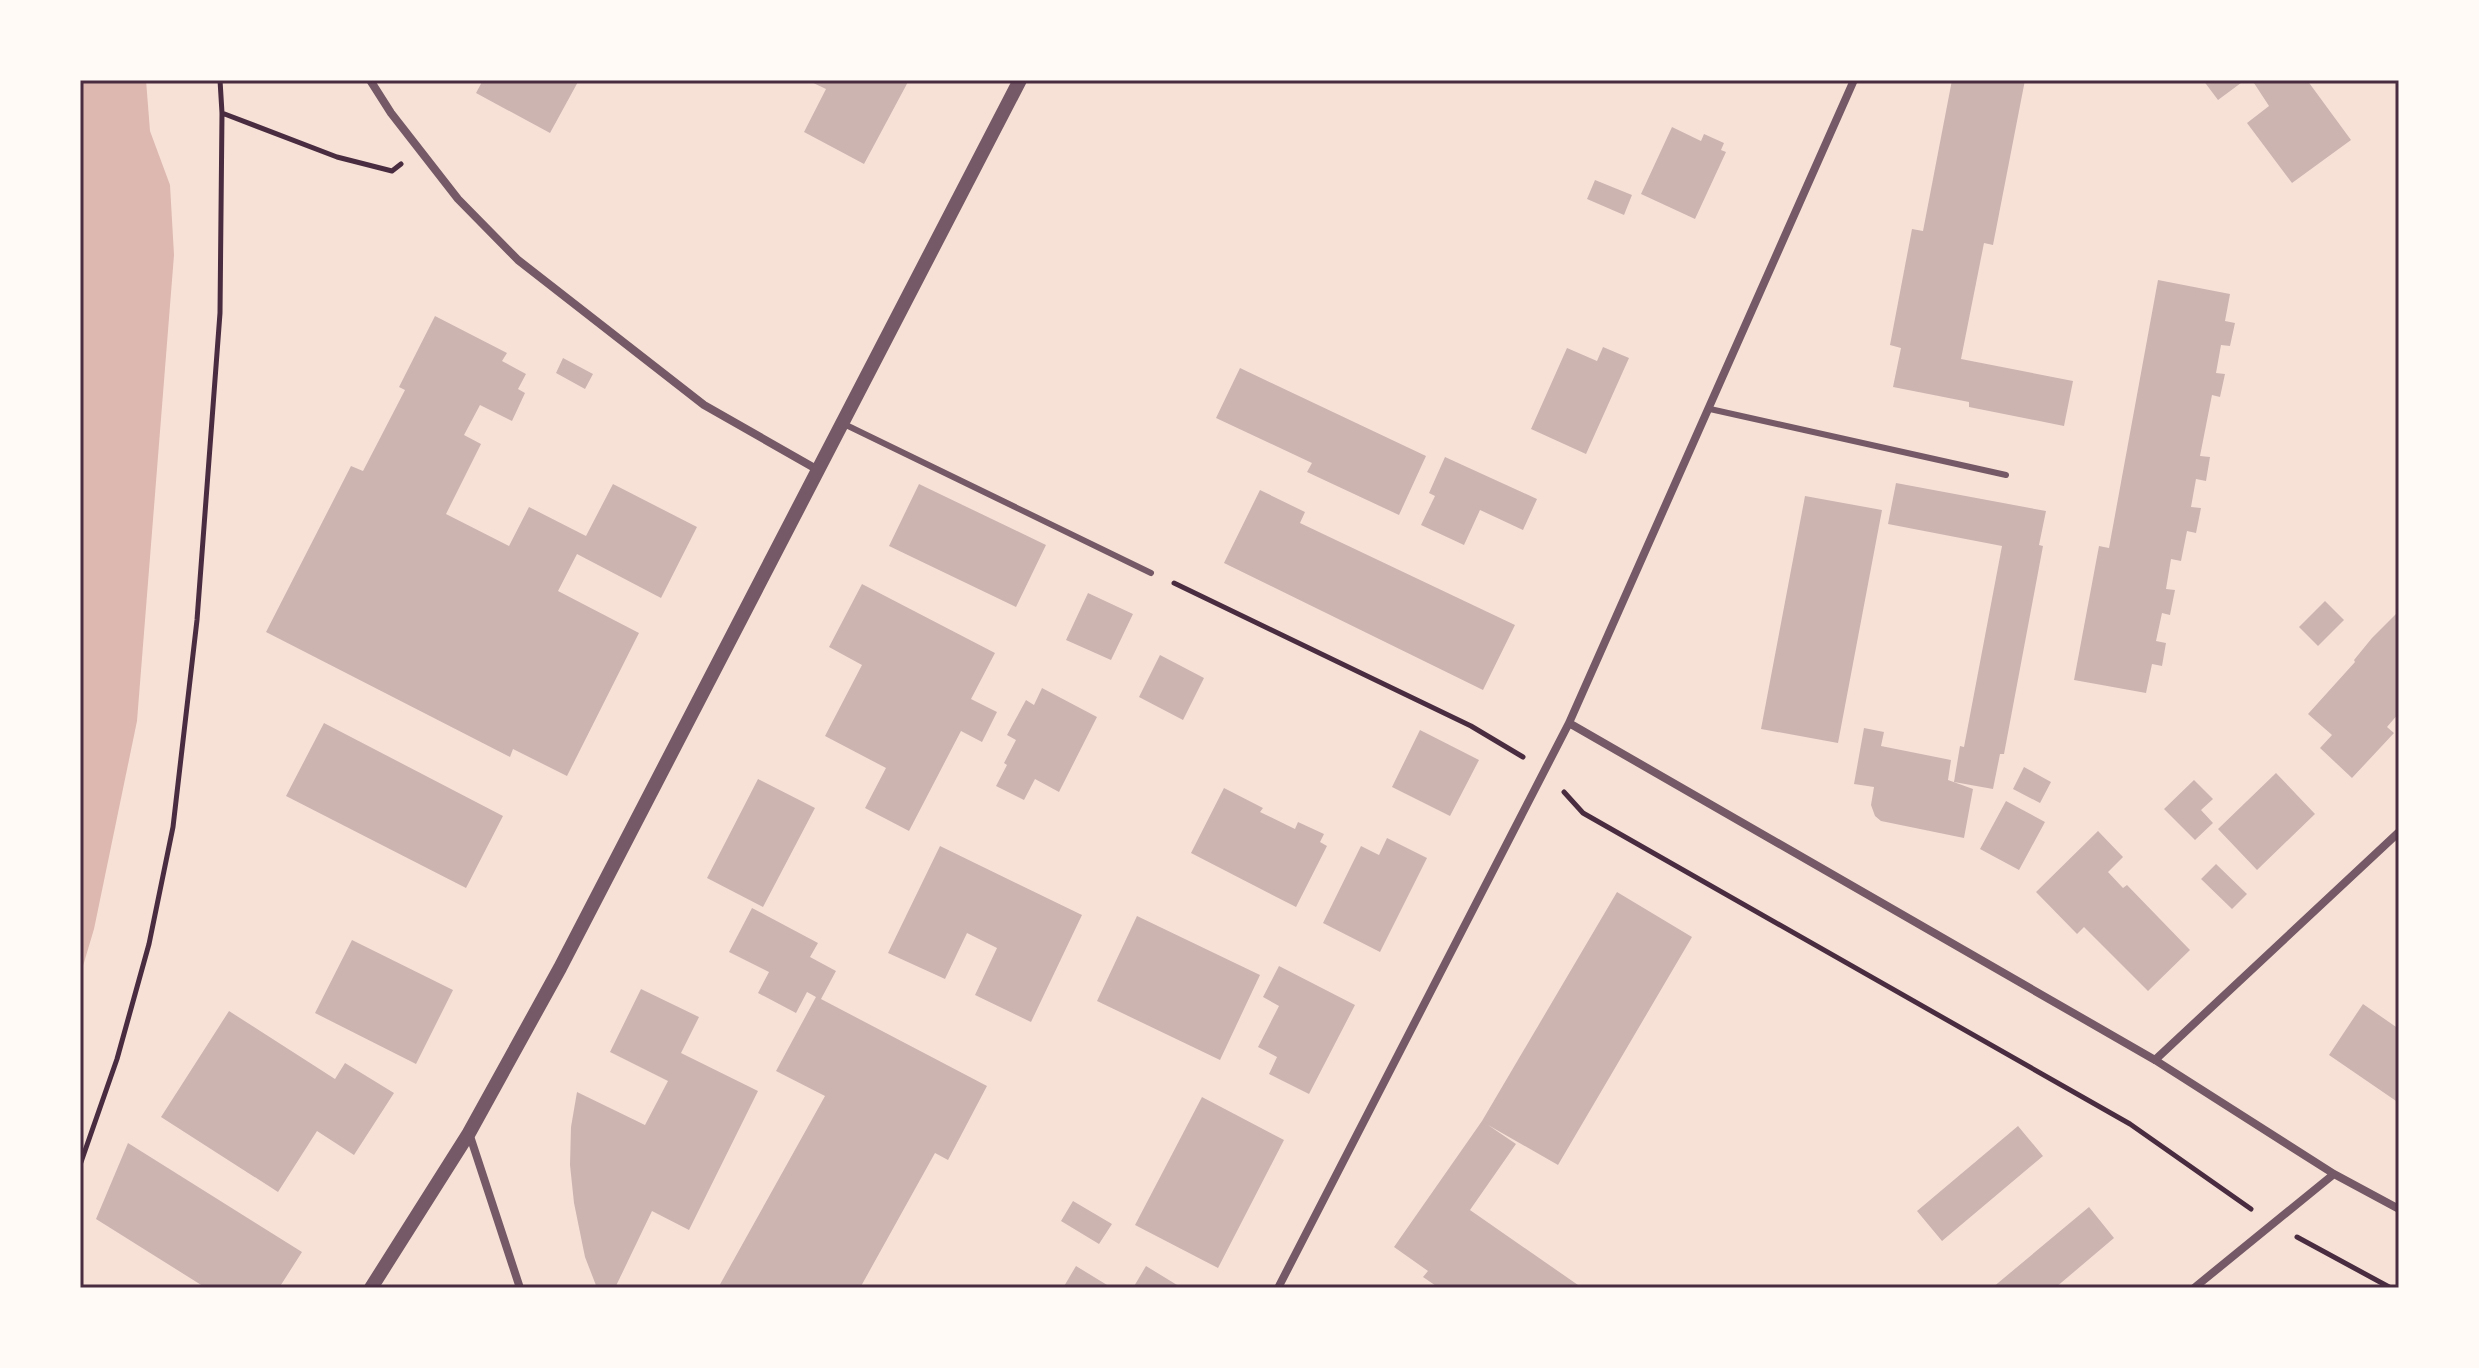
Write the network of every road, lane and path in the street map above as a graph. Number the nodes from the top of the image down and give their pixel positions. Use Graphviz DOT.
graph roads {
  1 [pos="220,80"];
  2 [pos="370,80"];
  3 [pos="1020,80"];
  4 [pos="1854,80"];
  5 [pos="222,113"];
  6 [pos="419,150"];
  7 [pos="1710,409"];
  8 [pos="841,423"];
  9 [pos="818,470"];
  10 [pos="2006,475"];
  11 [pos="1151,573"];
  12 [pos="1569,723"];
  13 [pos="1545,771"];
  14 [pos="2399,832"];
  15 [pos="2155,1060"];
  16 [pos="469,1133"];
  17 [pos="80,1165"];
  18 [pos="2334,1174"];
  19 [pos="2399,1209"];
  20 [pos="2274,1225"];
  21 [pos="371,1288"];
  22 [pos="520,1288"];
  23 [pos="1278,1288"];
  24 [pos="2194,1288"];
  25 [pos="2391,1288"];
  1 -- 5 [label="path"];
  2 -- 6 [label="street"];
  3 -- 8 [label="street"];
  4 -- 7 [label="street"];
  5 -- 6 [label="path"];
  5 -- 17 [label="path"];
  6 -- 9 [label="street"];
  7 -- 10 [label="lane"];
  7 -- 12 [label="street"];
  8 -- 9 [label="street"];
  8 -- 11 [label="lane"];
  9 -- 16 [label="street"];
  11 -- 13 [label="path"];
  12 -- 13 [label="street"];
  12 -- 15 [label="street"];
  13 -- 20 [label="path"];
  13 -- 23 [label="street"];
  14 -- 15 [label="street"];
  15 -- 18 [label="street"];
  16 -- 21 [label="street"];
  16 -- 22 [label="street"];
  18 -- 19 [label="street"];
  18 -- 20 [label="street"];
  20 -- 24 [label="street"];
  20 -- 25 [label="path"];
}
